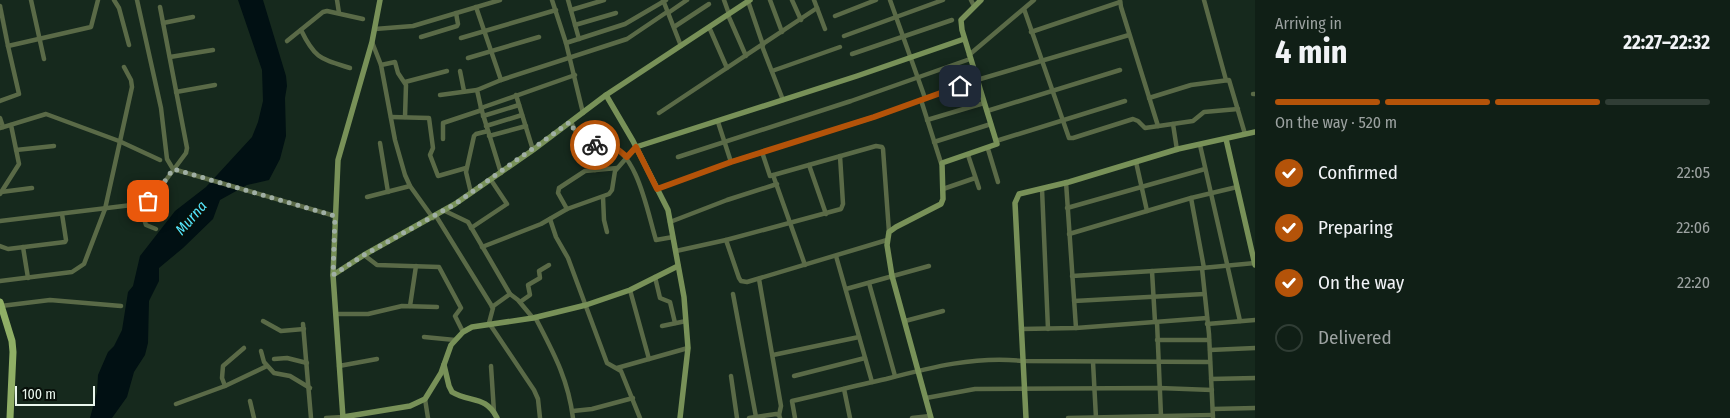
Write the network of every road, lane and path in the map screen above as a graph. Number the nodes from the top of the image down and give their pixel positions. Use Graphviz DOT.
graph roads {
  1 [pos="31,0"];
  2 [pos="98,0"];
  3 [pos="114,0"];
  4 [pos="137,0"];
  5 [pos="337,0"];
  6 [pos="380,0"];
  7 [pos="500,0"];
  8 [pos="554,0"];
  9 [pos="568,0"];
  10 [pos="604,0"];
  11 [pos="664,0"];
  12 [pos="687,0"];
  13 [pos="724,0"];
  14 [pos="770,0"];
  15 [pos="792,0"];
  16 [pos="814,0"];
  17 [pos="876,0"];
  18 [pos="890,0"];
  19 [pos="943,0"];
  20 [pos="980,0"];
  21 [pos="1034,0"];
  22 [pos="1204,0"];
  23 [pos="749,1"];
  24 [pos="1120,1"];
  25 [pos="973,3"];
  26 [pos="710,4"];
  27 [pos="0,6"];
  28 [pos="160,7"];
  29 [pos="476,7"];
  30 [pos="817,8"];
  31 [pos="1024,8"];
  32 [pos="556,10"];
  33 [pos="571,10"];
  34 [pos="668,12"];
  35 [pos="339,13"];
  36 [pos="456,13"];
  37 [pos="616,13"];
  38 [pos="728,14"];
  39 [pos="836,16"];
  40 [pos="193,17"];
  41 [pos="896,17"];
  42 [pos="363,19"];
  43 [pos="800,20"];
  44 [pos="952,20"];
  45 [pos="163,23"];
  46 [pos="575,26"];
  47 [pos="709,27"];
  48 [pos="674,28"];
  49 [pos="375,29"];
  50 [pos="825,29"];
  51 [pos="301,30"];
  52 [pos="485,32"];
  53 [pos="782,32"];
  54 [pos="1031,32"];
  55 [pos="1129,35"];
  56 [pos="844,36"];
  57 [pos="903,36"];
  58 [pos="421,37"];
  59 [pos="539,37"];
  60 [pos="40,38"];
  61 [pos="461,38"];
  62 [pos="579,38"];
  63 [pos="964,39"];
  64 [pos="287,41"];
  65 [pos="372,42"];
  66 [pos="566,43"];
  67 [pos="129,45"];
  68 [pos="763,45"];
  69 [pos="8,46"];
  70 [pos="680,46"];
  71 [pos="840,47"];
  72 [pos="213,50"];
  73 [pos="491,52"];
  74 [pos="852,54"];
  75 [pos="569,56"];
  76 [pos="746,56"];
  77 [pos="170,57"];
  78 [pos="911,57"];
  79 [pos="970,57"];
  80 [pos="468,58"];
  81 [pos="44,59"];
  82 [pos="1041,60"];
  83 [pos="381,65"];
  84 [pos="124,66"];
  85 [pos="350,68"];
  86 [pos="727,68"];
  87 [pos="1120,70"];
  88 [pos="447,71"];
  89 [pos="460,71"];
  90 [pos="772,71"];
  91 [pos="574,75"];
  92 [pos="918,78"];
  93 [pos="501,80"];
  94 [pos="977,80"];
  95 [pos="1226,80"];
  96 [pos="405,82"];
  97 [pos="215,85"];
  98 [pos="478,90"];
  99 [pos="464,91"];
  100 [pos="1052,91"];
  101 [pos="176,92"];
  102 [pos="440,94"];
  103 [pos="516,95"];
  104 [pos="606,95"];
  105 [pos="1149,98"];
  106 [pos="923,99"];
  107 [pos="0,100"];
  108 [pos="783,100"];
  109 [pos="1125,101"];
  110 [pos="984,103"];
  111 [pos="519,105"];
  112 [pos="481,109"];
  113 [pos="1238,109"];
  114 [pos="987,111"];
  115 [pos="659,112"];
  116 [pos="583,113"];
  117 [pos="522,115"];
  118 [pos="483,116"];
  119 [pos="391,117"];
  120 [pos="405,117"];
  121 [pos="0,118"];
  122 [pos="927,120"];
  123 [pos="1062,121"];
  124 [pos="570,122"];
  125 [pos="718,122"];
  126 [pos="991,124"];
  127 [pos="1173,124"];
  128 [pos="11,125"];
  129 [pos="526,126"];
  130 [pos="1158,126"];
  131 [pos="2,128"];
  132 [pos="487,128"];
  133 [pos="1255,132"];
  134 [pos="1245,134"];
  135 [pos="489,136"];
  136 [pos="443,139"];
  137 [pos="1226,139"];
  138 [pos="119,141"];
  139 [pos="724,141"];
  140 [pos="996,141"];
  141 [pos="934,142"];
  142 [pos="380,143"];
  143 [pos="1200,144"];
  144 [pos="54,146"];
  145 [pos="636,147"];
  146 [pos="584,148"];
  147 [pos="988,149"];
  148 [pos="16,150"];
  149 [pos="533,150"];
  150 [pos="1177,150"];
  151 [pos="762,152"];
  152 [pos="968,155"];
  153 [pos="840,156"];
  154 [pos="627,157"];
  155 [pos="678,157"];
  156 [pos="160,160"];
  157 [pos="731,162"];
  158 [pos="1136,162"];
  159 [pos="941,163"];
  160 [pos="809,165"];
  161 [pos="466,168"];
  162 [pos="617,168"];
  163 [pos="1205,168"];
  164 [pos="173,169"];
  165 [pos="595,170"];
  166 [pos="501,173"];
  167 [pos="773,175"];
  168 [pos="975,178"];
  169 [pos="491,180"];
  170 [pos="998,182"];
  171 [pos="1066,182"];
  172 [pos="777,184"];
  173 [pos="410,186"];
  174 [pos="1142,187"];
  175 [pos="1237,187"];
  176 [pos="32,188"];
  177 [pos="979,188"];
  178 [pos="1042,188"];
  179 [pos="657,189"];
  180 [pos="943,189"];
  181 [pos="388,192"];
  182 [pos="1,193"];
  183 [pos="471,194"];
  184 [pos="1211,194"];
  185 [pos="367,197"];
  186 [pos="603,197"];
  187 [pos="1191,198"];
  188 [pos="148,201"];
  189 [pos="1067,208"];
  190 [pos="105,209"];
  191 [pos="567,209"];
  192 [pos="445,211"];
  193 [pos="1147,211"];
  194 [pos="62,214"];
  195 [pos="826,214"];
  196 [pos="335,216"];
  197 [pos="434,217"];
  198 [pos="550,220"];
  199 [pos="0,221"];
  200 [pos="670,222"];
  201 [pos="791,224"];
  202 [pos="471,228"];
  203 [pos="156,229"];
  204 [pos="607,232"];
  205 [pos="890,232"];
  206 [pos="1069,234"];
  207 [pos="673,237"];
  208 [pos="726,240"];
  209 [pos="886,240"];
  210 [pos="0,246"];
  211 [pos="23,247"];
  212 [pos="482,247"];
  213 [pos="676,251"];
  214 [pos="364,255"];
  215 [pos="836,256"];
  216 [pos="1255,264"];
  217 [pos="550,265"];
  218 [pos="805,265"];
  219 [pos="416,266"];
  220 [pos="678,266"];
  221 [pos="929,266"];
  222 [pos="1228,266"];
  223 [pos="1203,268"];
  224 [pos="1152,271"];
  225 [pos="333,275"];
  226 [pos="892,276"];
  227 [pos="1072,276"];
  228 [pos="655,277"];
  229 [pos="28,278"];
  230 [pos="759,279"];
  231 [pos="0,281"];
  232 [pos="870,283"];
  233 [pos="846,289"];
  234 [pos="630,290"];
  235 [pos="510,294"];
  236 [pos="733,294"];
  237 [pos="1204,294"];
  238 [pos="1154,297"];
  239 [pos="520,302"];
  240 [pos="1074,302"];
  241 [pos="0,303"];
  242 [pos="586,305"];
  243 [pos="120,306"];
  244 [pos="410,306"];
  245 [pos="492,306"];
  246 [pos="437,307"];
  247 [pos="944,311"];
  248 [pos="336,314"];
  249 [pos="534,318"];
  250 [pos="1207,318"];
  251 [pos="1255,320"];
  252 [pos="263,321"];
  253 [pos="686,321"];
  254 [pos="904,321"];
  255 [pos="1240,321"];
  256 [pos="1156,322"];
  257 [pos="489,323"];
  258 [pos="675,323"];
  259 [pos="1207,324"];
  260 [pos="662,326"];
  261 [pos="1076,328"];
  262 [pos="1021,329"];
  263 [pos="1048,329"];
  264 [pos="463,332"];
  265 [pos="424,337"];
  266 [pos="859,337"];
  267 [pos="455,340"];
  268 [pos="1158,340"];
  269 [pos="1209,340"];
  270 [pos="244,348"];
  271 [pos="688,348"];
  272 [pos="1255,348"];
  273 [pos="1210,350"];
  274 [pos="261,351"];
  275 [pos="773,355"];
  276 [pos="865,358"];
  277 [pos="274,359"];
  278 [pos="377,359"];
  279 [pos="649,359"];
  280 [pos="1158,361"];
  281 [pos="1023,362"];
  282 [pos="1093,362"];
  283 [pos="1210,362"];
  284 [pos="307,363"];
  285 [pos="444,365"];
  286 [pos="267,366"];
  287 [pos="339,366"];
  288 [pos="491,366"];
  289 [pos="616,368"];
  290 [pos="918,371"];
  291 [pos="731,376"];
  292 [pos="794,376"];
  293 [pos="895,376"];
  294 [pos="1255,378"];
  295 [pos="1211,380"];
  296 [pos="872,382"];
  297 [pos="225,386"];
  298 [pos="310,388"];
  299 [pos="1024,388"];
  300 [pos="1159,388"];
  301 [pos="844,389"];
  302 [pos="1094,389"];
  303 [pos="1212,390"];
  304 [pos="633,398"];
  305 [pos="926,398"];
  306 [pos="425,399"];
  307 [pos="250,401"];
  308 [pos="176,404"];
  309 [pos="1255,408"];
  310 [pos="1213,409"];
  311 [pos="573,411"];
  312 [pos="494,412"];
  313 [pos="779,416"];
  314 [pos="343,417"];
  315 [pos="756,417"];
  316 [pos="931,417"];
  317 [pos="1162,417"];
  318 [pos="1213,417"];
  319 [pos="10,418"];
  320 [pos="254,418"];
  321 [pos="311,418"];
  322 [pos="326,418"];
  323 [pos="428,418"];
  324 [pos="497,418"];
  325 [pos="540,418"];
  326 [pos="574,418"];
  327 [pos="640,418"];
  328 [pos="680,418"];
  329 [pos="736,418"];
  330 [pos="749,418"];
  331 [pos="795,418"];
  332 [pos="850,418"];
  333 [pos="912,418"];
  334 [pos="1026,418"];
  335 [pos="1068,418"];
  336 [pos="1096,418"];
  1 -- 60 [label="street"];
  2 -- 60 [label="street"];
  3 -- 67 [label="street"];
  4 -- 164 [label="street"];
  5 -- 35 [label="street"];
  6 -- 49 [label="street"];
  7 -- 29 [label="street"];
  8 -- 32 [label="street"];
  9 -- 33 [label="street"];
  10 -- 33 [label="street"];
  11 -- 34 [label="street"];
  11 -- 62 [label="street"];
  12 -- 34 [label="street"];
  13 -- 38 [label="street"];
  14 -- 53 [label="street"];
  15 -- 43 [label="street"];
  16 -- 30 [label="street"];
  17 -- 39 [label="street"];
  18 -- 41 [label="street"];
  19 -- 41 [label="street"];
  20 -- 25 [label="street"];
  21 -- 31 [label="street"];
  22 -- 95 [label="street"];
  23 -- 38 [label="street"];
  23 -- 68 [label="street"];
  24 -- 54 [label="street"];
  24 -- 55 [label="street"];
  25 -- 63 [label="street"];
  26 -- 48 [label="street"];
  27 -- 69 [label="street"];
  28 -- 45 [label="street"];
  29 -- 36 [label="street"];
  29 -- 52 [label="street"];
  30 -- 43 [label="street"];
  30 -- 50 [label="street"];
  31 -- 54 [label="street"];
  31 -- 79 [label="street"];
  32 -- 52 [label="street"];
  32 -- 66 [label="street"];
  33 -- 46 [label="street"];
  34 -- 48 [label="street"];
  34 -- 75 [label="street"];
  35 -- 42 [label="street"];
  35 -- 51 [label="street"];
  36 -- 49 [label="street"];
  36 -- 58 [label="street"];
  37 -- 46 [label="street"];
  38 -- 47 [label="street"];
  38 -- 76 [label="street"];
  40 -- 45 [label="street"];
  41 -- 56 [label="street"];
  41 -- 57 [label="street"];
  43 -- 53 [label="street"];
  44 -- 57 [label="street"];
  45 -- 77 [label="street"];
  46 -- 62 [label="street"];
  47 -- 70 [label="street"];
  47 -- 86 [label="street"];
  48 -- 70 [label="street"];
  49 -- 65 [label="street"];
  51 -- 64 [label="street"];
  51 -- 85 [label="street"];
  52 -- 61 [label="street"];
  52 -- 73 [label="street"];
  53 -- 68 [label="street"];
  54 -- 82 [label="street"];
  55 -- 82 [label="street"];
  55 -- 105 [label="street"];
  57 -- 74 [label="street"];
  57 -- 78 [label="street"];
  59 -- 73 [label="street"];
  60 -- 69 [label="street"];
  60 -- 81 [label="street"];
  62 -- 66 [label="street"];
  63 -- 78 [label="street"];
  63 -- 79 [label="street"];
  65 -- 83 [label="street"];
  65 -- 196 [label="street"];
  66 -- 75 [label="street"];
  68 -- 76 [label="street"];
  68 -- 90 [label="street"];
  69 -- 107 [label="street"];
  70 -- 104 [label="street"];
  71 -- 90 [label="street"];
  72 -- 77 [label="street"];
  73 -- 80 [label="street"];
  73 -- 93 [label="street"];
  75 -- 91 [label="street"];
  75 -- 93 [label="street"];
  76 -- 86 [label="street"];
  77 -- 101 [label="street"];
  78 -- 92 [label="street"];
  78 -- 108 [label="street"];
  79 -- 92 [label="street"];
  79 -- 94 [label="street"];
  82 -- 94 [label="street"];
  82 -- 100 [label="street"];
  83 -- 96 [label="street"];
  83 -- 119 [label="street"];
  84 -- 138 [label="street"];
  86 -- 115 [label="street"];
  87 -- 100 [label="street"];
  88 -- 96 [label="street"];
  89 -- 99 [label="street"];
  90 -- 108 [label="street"];
  91 -- 103 [label="street"];
  91 -- 116 [label="street"];
  92 -- 106 [label="street"];
  92 -- 139 [label="street"];
  93 -- 98 [label="street"];
  94 -- 106 [label="street"];
  94 -- 110 [label="street"];
  95 -- 105 [label="street"];
  95 -- 113 [label="street"];
  96 -- 120 [label="street"];
  97 -- 101 [label="street"];
  98 -- 99 [label="street"];
  98 -- 112 [label="street"];
  99 -- 102 [label="street"];
  100 -- 114 [label="street"];
  100 -- 123 [label="street"];
  101 -- 164 [label="street"];
  103 -- 111 [label="street"];
  103 -- 112 [label="street"];
  104 -- 116 [label="street"];
  104 -- 145 [label="street"];
  105 -- 130 [label="street"];
  106 -- 122 [label="street"];
  106 -- 151 [label="street"];
  108 -- 125 [label="street"];
  109 -- 123 [label="street"];
  110 -- 114 [label="street"];
  110 -- 122 [label="street"];
  111 -- 117 [label="street"];
  111 -- 118 [label="street"];
  112 -- 118 [label="street"];
  112 -- 136 [label="street"];
  113 -- 127 [label="street"];
  113 -- 134 [label="street"];
  114 -- 126 [label="street"];
  116 -- 124 [label="street"];
  117 -- 129 [label="street"];
  117 -- 132 [label="street"];
  118 -- 132 [label="street"];
  119 -- 120 [label="street"];
  119 -- 173 [label="street"];
  120 -- 161 [label="street"];
  121 -- 131 [label="street"];
  122 -- 141 [label="street"];
  123 -- 130 [label="street"];
  123 -- 140 [label="street"];
  124 -- 146 [label="street"];
  124 -- 149 [label="street"];
  125 -- 139 [label="street"];
  125 -- 145 [label="street"];
  126 -- 140 [label="street"];
  126 -- 141 [label="street"];
  127 -- 130 [label="street"];
  127 -- 150 [label="street"];
  128 -- 131 [label="street"];
  128 -- 138 [label="street"];
  128 -- 148 [label="street"];
  129 -- 135 [label="street"];
  129 -- 149 [label="street"];
  132 -- 135 [label="street"];
  132 -- 161 [label="street"];
  133 -- 134 [label="street"];
  134 -- 137 [label="street"];
  135 -- 166 [label="street"];
  137 -- 143 [label="street"];
  137 -- 175 [label="street"];
  138 -- 156 [label="street"];
  138 -- 190 [label="street"];
  139 -- 155 [label="street"];
  139 -- 157 [label="street"];
  140 -- 147 [label="street"];
  141 -- 159 [label="street"];
  142 -- 181 [label="street"];
  143 -- 150 [label="street"];
  143 -- 163 [label="street"];
  144 -- 148 [label="street"];
  145 -- 154 [label="street"];
  145 -- 179 [label="street"];
  146 -- 154 [label="street"];
  146 -- 165 [label="street"];
  147 -- 152 [label="street"];
  147 -- 170 [label="street"];
  148 -- 182 [label="street"];
  149 -- 166 [label="street"];
  150 -- 158 [label="street"];
  151 -- 157 [label="street"];
  151 -- 167 [label="street"];
  152 -- 159 [label="street"];
  152 -- 168 [label="street"];
  153 -- 160 [label="street"];
  153 -- 195 [label="street"];
  153 -- 205 [label="street"];
  154 -- 162 [label="street"];
  154 -- 207 [label="street"];
  157 -- 179 [label="street"];
  158 -- 171 [label="street"];
  158 -- 174 [label="street"];
  159 -- 180 [label="street"];
  160 -- 167 [label="street"];
  160 -- 195 [label="street"];
  161 -- 183 [label="street"];
  162 -- 165 [label="street"];
  162 -- 186 [label="street"];
  163 -- 174 [label="street"];
  163 -- 184 [label="street"];
  164 -- 188 [label="street"];
  164 -- 196 [label="street"];
  165 -- 191 [label="street"];
  166 -- 169 [label="street"];
  167 -- 172 [label="street"];
  168 -- 177 [label="street"];
  168 -- 180 [label="street"];
  169 -- 183 [label="street"];
  169 -- 202 [label="street"];
  171 -- 178 [label="street"];
  171 -- 189 [label="street"];
  172 -- 200 [label="street"];
  172 -- 201 [label="street"];
  173 -- 181 [label="street"];
  173 -- 197 [label="street"];
  174 -- 189 [label="street"];
  174 -- 193 [label="street"];
  175 -- 184 [label="street"];
  175 -- 216 [label="street"];
  176 -- 182 [label="street"];
  178 -- 262 [label="street"];
  178 -- 263 [label="street"];
  179 -- 200 [label="street"];
  180 -- 205 [label="street"];
  181 -- 185 [label="street"];
  183 -- 192 [label="street"];
  184 -- 187 [label="street"];
  184 -- 222 [label="street"];
  186 -- 191 [label="street"];
  186 -- 204 [label="street"];
  187 -- 193 [label="street"];
  187 -- 223 [label="street"];
  188 -- 190 [label="street"];
  188 -- 203 [label="street"];
  189 -- 206 [label="street"];
  190 -- 194 [label="street"];
  190 -- 229 [label="street"];
  191 -- 198 [label="street"];
  192 -- 197 [label="street"];
  192 -- 202 [label="street"];
  193 -- 206 [label="street"];
  194 -- 199 [label="street"];
  194 -- 211 [label="street"];
  195 -- 201 [label="street"];
  196 -- 225 [label="street"];
  197 -- 214 [label="street"];
  197 -- 245 [label="street"];
  198 -- 212 [label="street"];
  198 -- 242 [label="street"];
  200 -- 207 [label="street"];
  201 -- 208 [label="street"];
  201 -- 218 [label="street"];
  202 -- 212 [label="street"];
  205 -- 209 [label="street"];
  206 -- 227 [label="street"];
  207 -- 213 [label="street"];
  208 -- 213 [label="street"];
  208 -- 230 [label="street"];
  209 -- 215 [label="street"];
  209 -- 226 [label="street"];
  210 -- 211 [label="street"];
  211 -- 229 [label="street"];
  212 -- 235 [label="street"];
  213 -- 220 [label="street"];
  214 -- 219 [label="street"];
  214 -- 225 [label="street"];
  215 -- 218 [label="street"];
  215 -- 233 [label="street"];
  216 -- 222 [label="street"];
  217 -- 239 [label="street"];
  218 -- 230 [label="street"];
  219 -- 244 [label="street"];
  219 -- 264 [label="street"];
  220 -- 228 [label="street"];
  220 -- 253 [label="street"];
  221 -- 226 [label="street"];
  222 -- 223 [label="street"];
  222 -- 255 [label="street"];
  223 -- 224 [label="street"];
  223 -- 237 [label="street"];
  224 -- 227 [label="street"];
  224 -- 238 [label="street"];
  225 -- 248 [label="street"];
  226 -- 232 [label="street"];
  226 -- 254 [label="street"];
  227 -- 240 [label="street"];
  228 -- 234 [label="street"];
  228 -- 258 [label="street"];
  229 -- 231 [label="street"];
  230 -- 275 [label="street"];
  232 -- 233 [label="street"];
  232 -- 293 [label="street"];
  233 -- 266 [label="street"];
  234 -- 242 [label="street"];
  234 -- 279 [label="street"];
  235 -- 239 [label="street"];
  235 -- 245 [label="street"];
  236 -- 315 [label="street"];
  237 -- 238 [label="street"];
  237 -- 250 [label="street"];
  238 -- 240 [label="street"];
  238 -- 256 [label="street"];
  239 -- 249 [label="street"];
  240 -- 261 [label="street"];
  241 -- 243 [label="street"];
  241 -- 319 [label="main road"];
  242 -- 249 [label="street"];
  242 -- 289 [label="street"];
  244 -- 246 [label="street"];
  244 -- 248 [label="street"];
  245 -- 257 [label="street"];
  247 -- 254 [label="street"];
  248 -- 287 [label="street"];
  249 -- 257 [label="street"];
  249 -- 311 [label="street"];
  250 -- 256 [label="street"];
  250 -- 259 [label="street"];
  251 -- 255 [label="street"];
  252 -- 284 [label="street"];
  253 -- 258 [label="street"];
  253 -- 271 [label="street"];
  254 -- 290 [label="street"];
  255 -- 259 [label="street"];
  256 -- 261 [label="street"];
  256 -- 268 [label="street"];
  257 -- 264 [label="street"];
  257 -- 325 [label="street"];
  258 -- 260 [label="street"];
  259 -- 269 [label="street"];
  261 -- 263 [label="street"];
  262 -- 263 [label="street"];
  262 -- 281 [label="street"];
  264 -- 267 [label="street"];
  265 -- 267 [label="street"];
  266 -- 275 [label="street"];
  266 -- 276 [label="street"];
  267 -- 285 [label="street"];
  268 -- 269 [label="street"];
  268 -- 280 [label="street"];
  269 -- 273 [label="street"];
  270 -- 297 [label="street"];
  271 -- 279 [label="street"];
  271 -- 328 [label="street"];
  272 -- 273 [label="street"];
  273 -- 283 [label="street"];
  274 -- 286 [label="street"];
  275 -- 313 [label="street"];
  276 -- 292 [label="street"];
  276 -- 296 [label="street"];
  277 -- 284 [label="street"];
  278 -- 287 [label="street"];
  279 -- 289 [label="street"];
  280 -- 282 [label="street"];
  280 -- 283 [label="street"];
  280 -- 300 [label="street"];
  281 -- 282 [label="street"];
  281 -- 290 [label="street"];
  281 -- 299 [label="street"];
  282 -- 302 [label="street"];
  283 -- 295 [label="street"];
  284 -- 298 [label="street"];
  285 -- 306 [label="street"];
  285 -- 312 [label="street"];
  286 -- 297 [label="street"];
  286 -- 298 [label="street"];
  287 -- 314 [label="street"];
  288 -- 312 [label="street"];
  289 -- 304 [label="street"];
  290 -- 293 [label="street"];
  290 -- 305 [label="street"];
  291 -- 329 [label="street"];
  293 -- 296 [label="street"];
  294 -- 295 [label="street"];
  295 -- 303 [label="street"];
  296 -- 301 [label="street"];
  297 -- 308 [label="street"];
  298 -- 321 [label="street"];
  299 -- 302 [label="street"];
  299 -- 305 [label="street"];
  299 -- 334 [label="street"];
  300 -- 302 [label="street"];
  300 -- 303 [label="street"];
  300 -- 317 [label="street"];
  301 -- 331 [label="street"];
  301 -- 332 [label="street"];
  302 -- 336 [label="street"];
  303 -- 310 [label="street"];
  304 -- 311 [label="street"];
  304 -- 327 [label="street"];
  305 -- 316 [label="street"];
  306 -- 314 [label="street"];
  306 -- 323 [label="street"];
  307 -- 320 [label="street"];
  309 -- 310 [label="street"];
  310 -- 318 [label="street"];
  311 -- 326 [label="street"];
  312 -- 324 [label="street"];
  313 -- 315 [label="street"];
  314 -- 322 [label="street"];
  315 -- 330 [label="street"];
  316 -- 333 [label="street"];
  317 -- 318 [label="street"];
  317 -- 336 [label="street"];
  335 -- 336 [label="street"];
}
